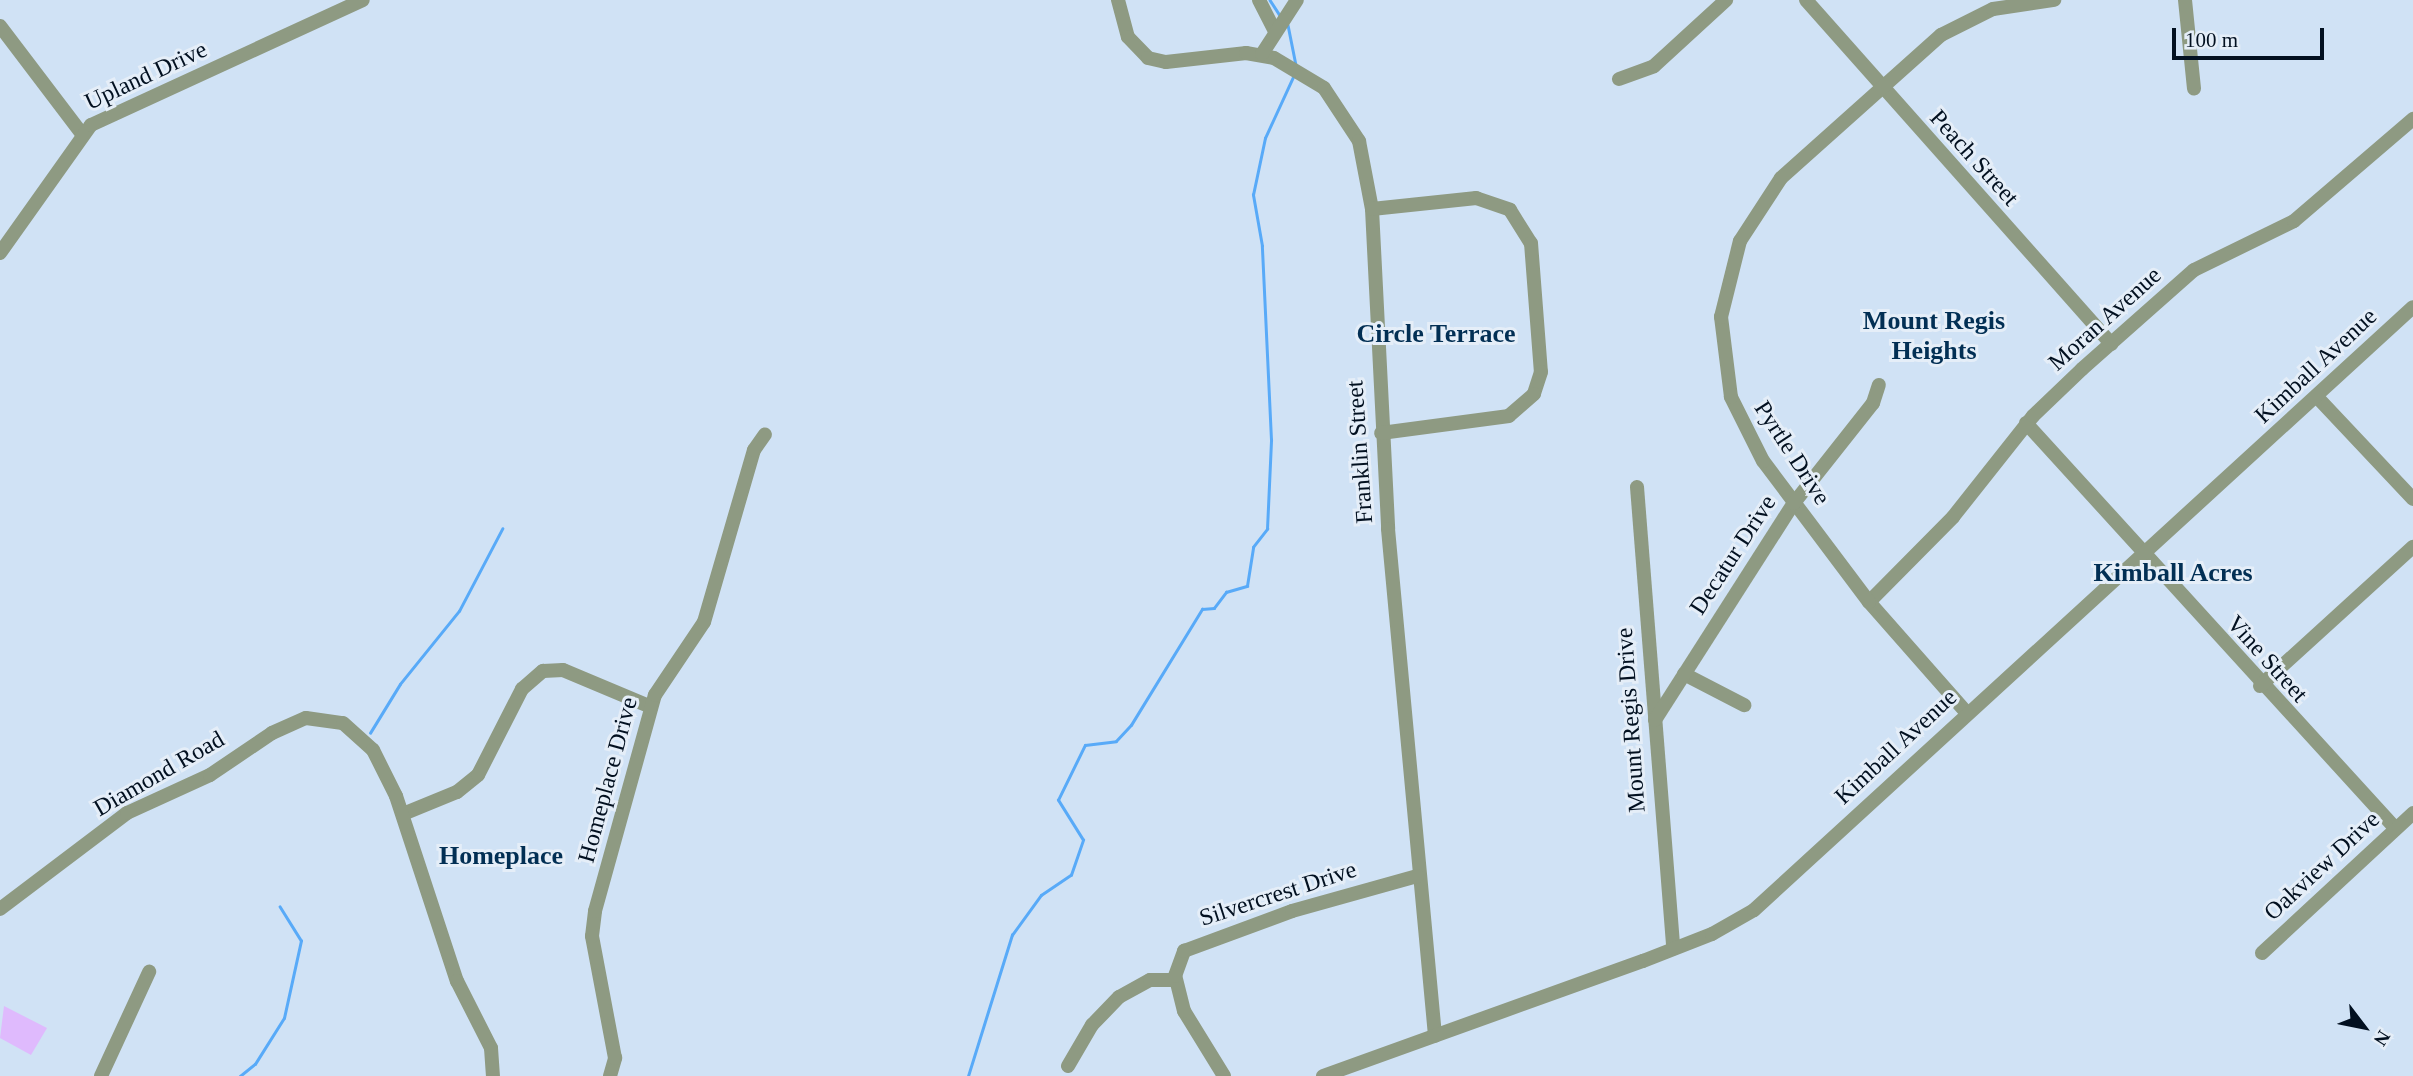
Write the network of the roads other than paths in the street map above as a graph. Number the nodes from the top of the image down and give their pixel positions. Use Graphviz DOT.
graph roads {
  1 [pos="363,0"];
  2 [pos="1118,0"];
  3 [pos="1259,0"];
  4 [pos="1297,0"];
  5 [pos="1726,0"];
  6 [pos="1806,0"];
  7 [pos="2054,0"];
  8 [pos="2185,0"];
  9 [pos="1280,22"];
  10 [pos="0,26"];
  11 [pos="1262,54"];
  12 [pos="1619,79"];
  13 [pos="1881,88"];
  14 [pos="2194,89"];
  15 [pos="2413,119"];
  16 [pos="82,134"];
  17 [pos="1372,209"];
  18 [pos="0,253"];
  19 [pos="2413,307"];
  20 [pos="2111,344"];
  21 [pos="1879,385"];
  22 [pos="2317,397"];
  23 [pos="2026,423"];
  24 [pos="1381,433"];
  25 [pos="765,434"];
  26 [pos="1637,487"];
  27 [pos="2413,499"];
  28 [pos="1794,503"];
  29 [pos="2413,547"];
  30 [pos="2141,554"];
  31 [pos="1869,603"];
  32 [pos="1684,674"];
  33 [pos="2260,686"];
  34 [pos="1744,705"];
  35 [pos="651,707"];
  36 [pos="1966,712"];
  37 [pos="1655,720"];
  38 [pos="2413,813"];
  39 [pos="402,814"];
  40 [pos="2395,828"];
  41 [pos="1418,876"];
  42 [pos="0,909"];
  43 [pos="1673,949"];
  44 [pos="2262,953"];
  45 [pos="149,972"];
  46 [pos="1175,980"];
  47 [pos="1435,1035"];
  48 [pos="1068,1066"];
  49 [pos="102,1076"];
  50 [pos="492,1076"];
  51 [pos="610,1076"];
  52 [pos="1224,1076"];
  53 [pos="1323,1076"];
  1 -- 16 [label="street, Upland Drive"];
  2 -- 11 [label="street, Franklin Street"];
  3 -- 9 [label="street"];
  4 -- 9 [label="street"];
  5 -- 12 [label="street"];
  6 -- 13 [label="street, Peach Street"];
  7 -- 13 [label="street, Pyrtle Drive"];
  8 -- 14 [label="street"];
  9 -- 11 [label="street"];
  10 -- 16 [label="street"];
  11 -- 17 [label="street, Franklin Street"];
  13 -- 20 [label="street, Peach Street"];
  13 -- 28 [label="street, Pyrtle Drive"];
  15 -- 20 [label="street, Moran Avenue"];
  16 -- 18 [label="street, Upland Drive"];
  17 -- 24 [label="street, Franklin Street"];
  17 -- 24 [label="street"];
  19 -- 22 [label="street, Kimball Avenue"];
  20 -- 23 [label="street, Moran Avenue"];
  21 -- 28 [label="street, Decatur Drive"];
  22 -- 27 [label="street"];
  22 -- 30 [label="street, Kimball Avenue"];
  23 -- 30 [label="street, Vine Street"];
  23 -- 31 [label="street, Moran Avenue"];
  24 -- 41 [label="street, Franklin Street"];
  25 -- 35 [label="street, Homeplace Drive"];
  26 -- 37 [label="street, Mount Regis Drive"];
  28 -- 31 [label="street, Pyrtle Drive"];
  28 -- 32 [label="street, Decatur Drive"];
  29 -- 33 [label="street"];
  30 -- 33 [label="street, Vine Street"];
  30 -- 36 [label="street, Kimball Avenue"];
  31 -- 36 [label="street, Pyrtle Drive"];
  32 -- 34 [label="street"];
  32 -- 37 [label="street, Decatur Drive"];
  33 -- 40 [label="street, Vine Street"];
  35 -- 39 [label="street"];
  35 -- 51 [label="street, Homeplace Drive"];
  36 -- 43 [label="street, Kimball Avenue"];
  37 -- 43 [label="street, Mount Regis Drive"];
  38 -- 40 [label="street, Oakview Drive"];
  39 -- 42 [label="street, Diamond Road"];
  39 -- 50 [label="street, Diamond Road"];
  40 -- 44 [label="street, Oakview Drive"];
  41 -- 46 [label="street, Silvercrest Drive"];
  41 -- 47 [label="street, Franklin Street"];
  43 -- 47 [label="street, Kimball Avenue"];
  45 -- 49 [label="street"];
  46 -- 48 [label="street"];
  46 -- 52 [label="street"];
  47 -- 53 [label="street, Kimball Avenue"];
}
